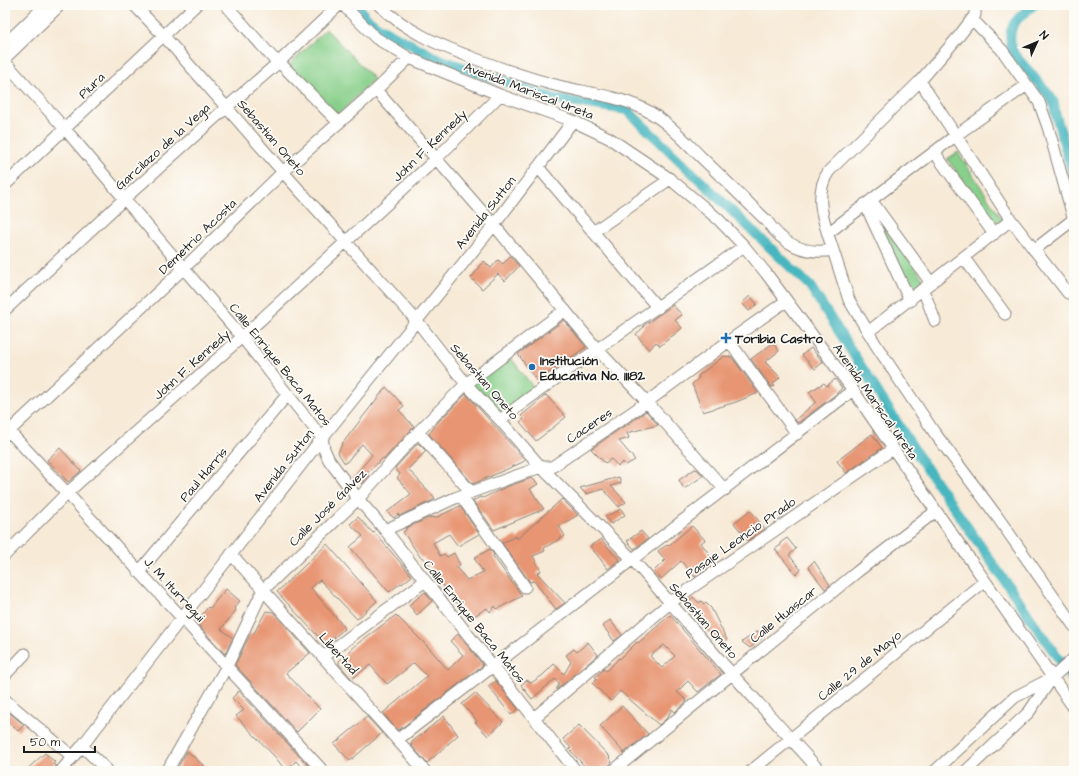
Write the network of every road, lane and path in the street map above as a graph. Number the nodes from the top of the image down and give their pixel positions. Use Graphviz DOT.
graph roads {
  1 [pos="46,5"];
  2 [pos="60,5"];
  3 [pos="134,5"];
  4 [pos="196,5"];
  5 [pos="226,5"];
  6 [pos="339,5"];
  7 [pos="343,5"];
  8 [pos="379,5"];
  9 [pos="974,13"];
  10 [pos="163,35"];
  11 [pos="5,44"];
  12 [pos="5,58"];
  13 [pos="409,58"];
  14 [pos="5,62"];
  15 [pos="279,62"];
  16 [pos="920,81"];
  17 [pos="1027,85"];
  18 [pos="376,90"];
  19 [pos="500,95"];
  20 [pos="227,107"];
  21 [pos="573,120"];
  22 [pos="339,123"];
  23 [pos="65,129"];
  24 [pos="955,136"];
  25 [pos="934,152"];
  26 [pos="436,159"];
  27 [pos="538,167"];
  28 [pos="284,172"];
  29 [pos="670,179"];
  30 [pos="5,185"];
  31 [pos="124,199"];
  32 [pos="868,202"];
  33 [pos="1011,220"];
  34 [pos="1074,220"];
  35 [pos="494,225"];
  36 [pos="593,232"];
  37 [pos="828,233"];
  38 [pos="994,234"];
  39 [pos="346,242"];
  40 [pos="744,246"];
  41 [pos="833,250"];
  42 [pos="1034,250"];
  43 [pos="964,258"];
  44 [pos="184,268"];
  45 [pos="931,283"];
  46 [pos="922,290"];
  47 [pos="1068,293"];
  48 [pos="786,301"];
  49 [pos="910,301"];
  50 [pos="658,308"];
  51 [pos="5,310"];
  52 [pos="565,310"];
  53 [pos="1005,314"];
  54 [pos="417,320"];
  55 [pos="934,321"];
  56 [pos="868,332"];
  57 [pos="242,337"];
  58 [pos="729,342"];
  59 [pos="597,348"];
  60 [pos="466,384"];
  61 [pos="853,390"];
  62 [pos="288,394"];
  63 [pos="647,402"];
  64 [pos="500,420"];
  65 [pos="6,431"];
  66 [pos="418,432"];
  67 [pos="797,434"];
  68 [pos="322,438"];
  69 [pos="894,448"];
  70 [pos="541,467"];
  71 [pos="725,490"];
  72 [pos="68,493"];
  73 [pos="466,494"];
  74 [pos="358,499"];
  75 [pos="936,511"];
  76 [pos="385,530"];
  77 [pos="231,554"];
  78 [pos="5,555"];
  79 [pos="633,560"];
  80 [pos="139,572"];
  81 [pos="425,581"];
  82 [pos="985,581"];
  83 [pos="525,587"];
  84 [pos="263,590"];
  85 [pos="671,602"];
  86 [pos="182,618"];
  87 [pos="1074,626"];
  88 [pos="25,654"];
  89 [pos="323,657"];
  90 [pos="1074,658"];
  91 [pos="227,666"];
  92 [pos="494,666"];
  93 [pos="732,674"];
  94 [pos="1056,674"];
  95 [pos="5,675"];
  96 [pos="5,700"];
  97 [pos="1074,708"];
  98 [pos="534,718"];
  99 [pos="790,738"];
  100 [pos="397,740"];
  101 [pos="82,746"];
  102 [pos="73,757"];
  103 [pos="61,771"];
  104 [pos="108,771"];
  105 [pos="166,771"];
  106 [pos="323,771"];
  107 [pos="425,771"];
  108 [pos="576,771"];
  109 [pos="613,771"];
  110 [pos="751,771"];
  111 [pos="820,771"];
  112 [pos="935,771"];
  113 [pos="966,771"];
  1 -- 11 [label="street"];
  2 -- 12 [label="street"];
  3 -- 10 [label="street, Sebastian Oneto"];
  4 -- 10 [label="street, Piura"];
  5 -- 15 [label="street"];
  6 -- 15 [label="street, Garcilazo de la Vega"];
  7 -- 13 [label="street, Avenida Mariscal Ureta"];
  8 -- 41 [label="street"];
  9 -- 16 [label="street"];
  9 -- 17 [label="street"];
  10 -- 20 [label="street, Sebastian Oneto"];
  10 -- 23 [label="street, Piura"];
  13 -- 18 [label="street, Demetrio Acosta"];
  13 -- 19 [label="street, Avenida Mariscal Ureta"];
  14 -- 23 [label="street, Calle Enrique Baca Matos"];
  15 -- 20 [label="street, Garcilazo de la Vega"];
  15 -- 22 [label="street"];
  16 -- 24 [label="street"];
  16 -- 37 [label="street"];
  17 -- 24 [label="street"];
  17 -- 34 [label="street"];
  18 -- 22 [label="street, Demetrio Acosta"];
  18 -- 26 [label="street"];
  19 -- 21 [label="street, Avenida Mariscal Ureta"];
  19 -- 26 [label="street, John F. Kennedy"];
  20 -- 28 [label="street, Sebastian Oneto"];
  20 -- 31 [label="street, Garcilazo de la Vega"];
  21 -- 27 [label="street, Avenida Sutton"];
  21 -- 29 [label="street, Avenida Mariscal Ureta"];
  22 -- 28 [label="street, Demetrio Acosta"];
  23 -- 30 [label="street, Piura"];
  23 -- 31 [label="street, Calle Enrique Baca Matos"];
  24 -- 25 [label="street"];
  24 -- 33 [label="street"];
  25 -- 32 [label="street"];
  25 -- 38 [label="street"];
  26 -- 35 [label="street"];
  26 -- 39 [label="street, John F. Kennedy"];
  27 -- 35 [label="street, Avenida Sutton"];
  27 -- 36 [label="street"];
  28 -- 39 [label="street, Sebastian Oneto"];
  28 -- 44 [label="street, Demetrio Acosta"];
  29 -- 36 [label="street"];
  29 -- 40 [label="street, Avenida Mariscal Ureta"];
  31 -- 44 [label="street, Calle Enrique Baca Matos"];
  31 -- 51 [label="street, Garcilazo de la Vega"];
  32 -- 37 [label="street"];
  32 -- 45 [label="street"];
  32 -- 49 [label="street"];
  33 -- 38 [label="street"];
  33 -- 42 [label="street"];
  34 -- 42 [label="street"];
  35 -- 52 [label="street"];
  35 -- 54 [label="street, Avenida Sutton"];
  36 -- 50 [label="street"];
  37 -- 41 [label="street"];
  38 -- 43 [label="street"];
  39 -- 54 [label="street, Sebastian Oneto"];
  39 -- 57 [label="street, John F. Kennedy"];
  40 -- 48 [label="street, Avenida Mariscal Ureta"];
  40 -- 50 [label="street"];
  41 -- 56 [label="street"];
  42 -- 47 [label="street"];
  43 -- 45 [label="street"];
  43 -- 53 [label="street"];
  44 -- 57 [label="street, Calle Enrique Baca Matos"];
  44 -- 65 [label="street, Demetrio Acosta"];
  45 -- 46 [label="street"];
  46 -- 49 [label="street"];
  46 -- 55 [label="street"];
  48 -- 58 [label="street, Caceres"];
  48 -- 61 [label="street, Avenida Mariscal Ureta"];
  49 -- 56 [label="street"];
  50 -- 59 [label="street"];
  52 -- 59 [label="street"];
  52 -- 60 [label="street, Calle José Galvez"];
  54 -- 60 [label="street, Sebastian Oneto"];
  54 -- 68 [label="street, Avenida Sutton"];
  56 -- 87 [label="street"];
  57 -- 62 [label="street, Calle Enrique Baca Matos"];
  57 -- 72 [label="street, John F. Kennedy"];
  58 -- 63 [label="street, Caceres"];
  58 -- 67 [label="street"];
  59 -- 63 [label="street"];
  59 -- 64 [label="street"];
  60 -- 64 [label="street, Sebastian Oneto"];
  60 -- 66 [label="street, Calle José Galvez"];
  61 -- 67 [label="street"];
  61 -- 69 [label="street, Avenida Mariscal Ureta"];
  62 -- 68 [label="street, Calle Enrique Baca Matos"];
  62 -- 80 [label="street, Paul Harris"];
  63 -- 70 [label="street, Caceres"];
  63 -- 71 [label="street"];
  64 -- 70 [label="street, Sebastian Oneto"];
  65 -- 72 [label="street, J. M. Iturregui"];
  66 -- 73 [label="street"];
  66 -- 74 [label="street, Calle José Galvez"];
  67 -- 71 [label="street"];
  68 -- 74 [label="street, Calle Enrique Baca Matos"];
  68 -- 77 [label="street, Avenida Sutton"];
  69 -- 75 [label="street, Avenida Mariscal Ureta"];
  69 -- 85 [label="street, Pasaje Leoncio Prado"];
  70 -- 73 [label="street, Caceres"];
  70 -- 79 [label="street, Sebastian Oneto"];
  71 -- 79 [label="street"];
  72 -- 78 [label="street, John F. Kennedy"];
  72 -- 80 [label="street, J. M. Iturregui"];
  73 -- 76 [label="street, Caceres"];
  73 -- 83 [label="street"];
  74 -- 76 [label="street, Calle Enrique Baca Matos"];
  74 -- 84 [label="street, Calle José Galvez"];
  75 -- 82 [label="street, Avenida Mariscal Ureta"];
  75 -- 93 [label="street, Calle Huascar"];
  76 -- 81 [label="street, Calle Enrique Baca Matos"];
  77 -- 84 [label="street, Libertad"];
  77 -- 86 [label="street, Avenida Sutton"];
  79 -- 85 [label="street, Sebastian Oneto"];
  79 -- 92 [label="street"];
  80 -- 86 [label="street, J. M. Iturregui"];
  81 -- 89 [label="street"];
  81 -- 92 [label="street, Calle Enrique Baca Matos"];
  82 -- 94 [label="street, Avenida Mariscal Ureta"];
  82 -- 99 [label="street, Calle 29 de Mayo"];
  84 -- 89 [label="street, Libertad"];
  84 -- 91 [label="street, Calle José Galvez"];
  85 -- 93 [label="street, Sebastian Oneto"];
  85 -- 98 [label="street, Pasaje Leoncio Prado"];
  86 -- 91 [label="street, J. M. Iturregui"];
  86 -- 101 [label="street, Avenida Sutton"];
  88 -- 95 [label="street"];
  89 -- 100 [label="street, Libertad"];
  90 -- 94 [label="street"];
  91 -- 105 [label="street, Calle José Galvez"];
  91 -- 106 [label="street, J. M. Iturregui"];
  92 -- 98 [label="street, Calle Enrique Baca Matos"];
  92 -- 100 [label="street"];
  93 -- 99 [label="street, Sebastian Oneto"];
  93 -- 109 [label="street, Calle Huascar"];
  94 -- 97 [label="street, Avenida Mariscal Ureta"];
  94 -- 112 [label="street"];
  94 -- 113 [label="street"];
  96 -- 102 [label="street"];
  98 -- 108 [label="street, Calle Enrique Baca Matos"];
  99 -- 110 [label="street, Calle 29 de Mayo"];
  99 -- 111 [label="street, Sebastian Oneto"];
  100 -- 107 [label="street, Libertad"];
  101 -- 102 [label="street, Avenida Sutton"];
  101 -- 104 [label="street"];
  102 -- 103 [label="street, Avenida Sutton"];
}
